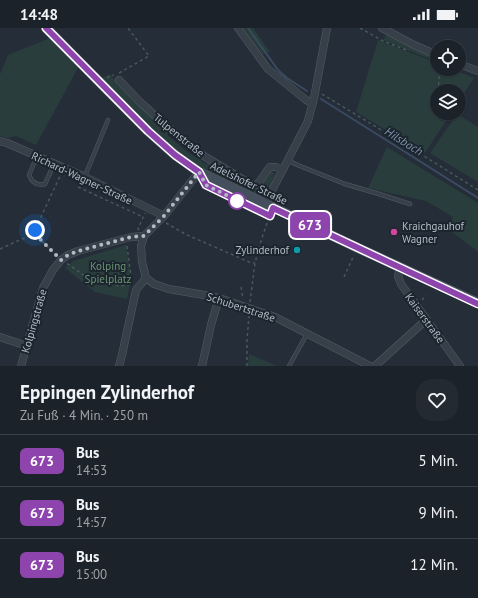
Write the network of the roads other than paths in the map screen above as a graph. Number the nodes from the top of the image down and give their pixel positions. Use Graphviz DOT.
graph roads {
  1 [pos="46,28"];
  2 [pos="238,28"];
  3 [pos="327,28"];
  4 [pos="382,28"];
  5 [pos="430,52"];
  6 [pos="466,67"];
  7 [pos="478,71"];
  8 [pos="118,77"];
  9 [pos="312,103"];
  10 [pos="108,120"];
  11 [pos="0,141"];
  12 [pos="37,156"];
  13 [pos="288,160"];
  14 [pos="54,164"];
  15 [pos="282,170"];
  16 [pos="199,172"];
  17 [pos="85,177"];
  18 [pos="410,204"];
  19 [pos="269,209"];
  20 [pos="162,218"];
  21 [pos="144,236"];
  22 [pos="400,268"];
  23 [pos="146,278"];
  24 [pos="219,298"];
  25 [pos="478,304"];
  26 [pos="426,320"];
  27 [pos="307,333"];
  28 [pos="0,337"];
  29 [pos="27,346"];
  30 [pos="21,366"];
  31 [pos="119,366"];
  32 [pos="202,366"];
  33 [pos="289,366"];
  34 [pos="370,366"];
  35 [pos="375,366"];
  36 [pos="460,366"];
  1 -- 16 [label="street, Adelshofer Straße"];
  2 -- 9 [label="street"];
  3 -- 9 [label="street"];
  4 -- 5 [label="street"];
  6 -- 7 [label="street"];
  8 -- 15 [label="street, Tulpenstraße"];
  9 -- 13 [label="street"];
  10 -- 17 [label="lane"];
  11 -- 12 [label="street, Richard-Wagner-Straße"];
  12 -- 14 [label="street, Richard-Wagner-Straße"];
  12 -- 14 [label="lane"];
  13 -- 15 [label="street"];
  13 -- 18 [label="lane"];
  14 -- 17 [label="street, Richard-Wagner-Straße"];
  15 -- 19 [label="street"];
  16 -- 19 [label="street, Adelshofer Straße"];
  16 -- 20 [label="street"];
  17 -- 20 [label="street, Richard-Wagner-Straße"];
  19 -- 22 [label="street, Adelshofer Straße"];
  20 -- 21 [label="street"];
  21 -- 23 [label="street"];
  21 -- 29 [label="street, Kolpingstraße"];
  22 -- 25 [label="street, Adelshofer Straße"];
  22 -- 26 [label="street, Kaiserstraße"];
  23 -- 24 [label="street, Schubertstraße"];
  23 -- 31 [label="street"];
  24 -- 27 [label="street, Schubertstraße"];
  24 -- 32 [label="street"];
  26 -- 35 [label="street"];
  26 -- 36 [label="street, Kaiserstraße"];
  27 -- 33 [label="lane"];
  27 -- 34 [label="street, Schubertstraße"];
  28 -- 29 [label="street"];
  29 -- 30 [label="street, Kolpingstraße"];
}
